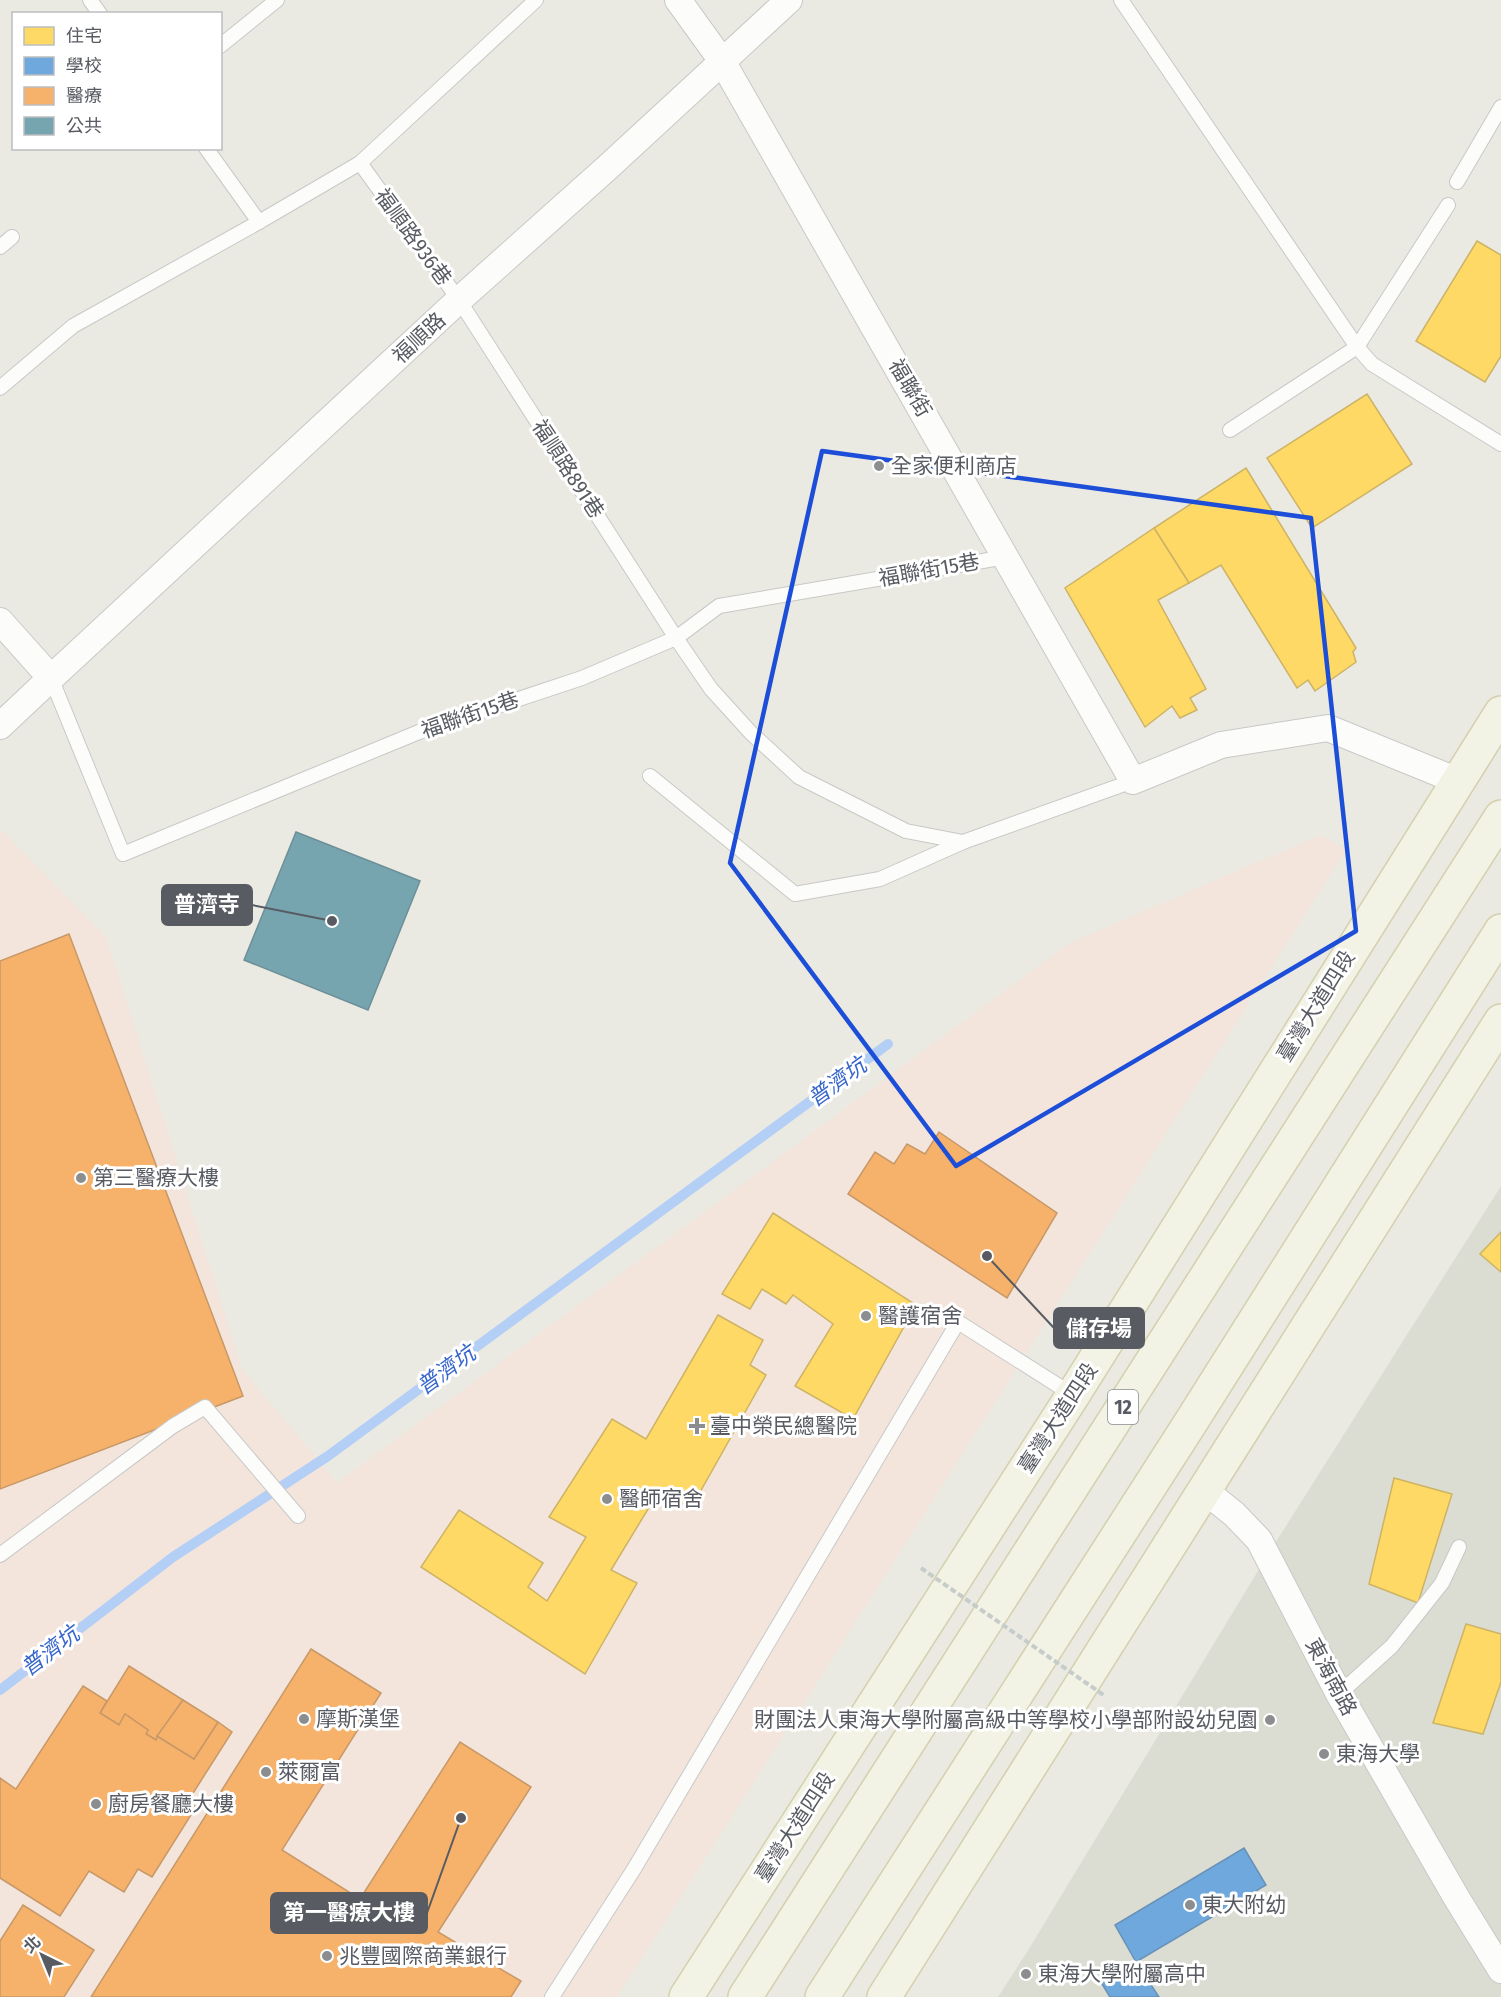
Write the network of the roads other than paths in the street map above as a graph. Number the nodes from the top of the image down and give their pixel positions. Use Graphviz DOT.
graph roads {
  1 [pos="277,0"];
  2 [pos="536,0"];
  3 [pos="678,0"];
  4 [pos="789,0"];
  5 [pos="1121,0"];
  6 [pos="222,44"];
  7 [pos="722,61"];
  8 [pos="1501,108"];
  9 [pos="207,150"];
  10 [pos="364,168"];
  11 [pos="1457,182"];
  12 [pos="1448,205"];
  13 [pos="260,222"];
  14 [pos="12,237"];
  15 [pos="0,247"];
  16 [pos="459,300"];
  17 [pos="1357,347"];
  18 [pos="0,388"];
  19 [pos="1230,430"];
  20 [pos="1501,444"];
  21 [pos="1006,557"];
  22 [pos="0,621"];
  23 [pos="676,638"];
  24 [pos="51,678"];
  25 [pos="1501,714"];
  26 [pos="0,726"];
  27 [pos="650,776"];
  28 [pos="1133,781"];
  29 [pos="1458,781"];
  30 [pos="1501,817"];
  31 [pos="963,842"];
  32 [pos="1501,931"];
  33 [pos="1501,1021"];
  34 [pos="1073,1395"];
  35 [pos="1204,1490"];
  36 [pos="298,1516"];
  37 [pos="1459,1547"];
  38 [pos="0,1555"];
  39 [pos="1339,1694"];
  40 [pos="1501,1970"];
  41 [pos="552,1997"];
  42 [pos="686,1997"];
  43 [pos="745,1997"];
  44 [pos="822,1997"];
  45 [pos="884,1997"];
  1 -- 6 [label="lane"];
  2 -- 10 [label="lane"];
  3 -- 7 [label="street, 福聯街"];
  4 -- 7 [label="street, 福順路"];
  5 -- 17 [label="lane"];
  7 -- 16 [label="street, 福順路"];
  7 -- 21 [label="street, 福聯街"];
  8 -- 11 [label="lane"];
  9 -- 13 [label="lane"];
  10 -- 13 [label="lane"];
  10 -- 16 [label="lane, 福順路936巷"];
  12 -- 17 [label="lane"];
  13 -- 18 [label="lane"];
  14 -- 15 [label="lane"];
  16 -- 23 [label="lane, 福順路891巷"];
  16 -- 24 [label="street, 福順路"];
  17 -- 19 [label="lane"];
  17 -- 20 [label="lane"];
  21 -- 23 [label="lane, 福聯街15巷"];
  21 -- 28 [label="street, 福聯街"];
  22 -- 24 [label="street"];
  23 -- 24 [label="lane, 福聯街15巷"];
  23 -- 31 [label="lane, 福順路891巷"];
  24 -- 26 [label="street, 福順路"];
  25 -- 29 [label="main road, 臺灣大道四段 / 12"];
  27 -- 31 [label="lane"];
  28 -- 29 [label="street"];
  28 -- 31 [label="lane"];
  29 -- 34 [label="main road, 臺灣大道四段 / 12"];
  30 -- 43 [label="main road, 12"];
  32 -- 44 [label="main road"];
  33 -- 35 [label="main road"];
  34 -- 41 [label="lane"];
  34 -- 42 [label="main road, 臺灣大道四段 / 12"];
  35 -- 39 [label="street, 東海南路"];
  35 -- 45 [label="main road"];
  36 -- 38 [label="lane"];
  37 -- 39 [label="lane"];
  39 -- 40 [label="street, 東海南路"];
}
